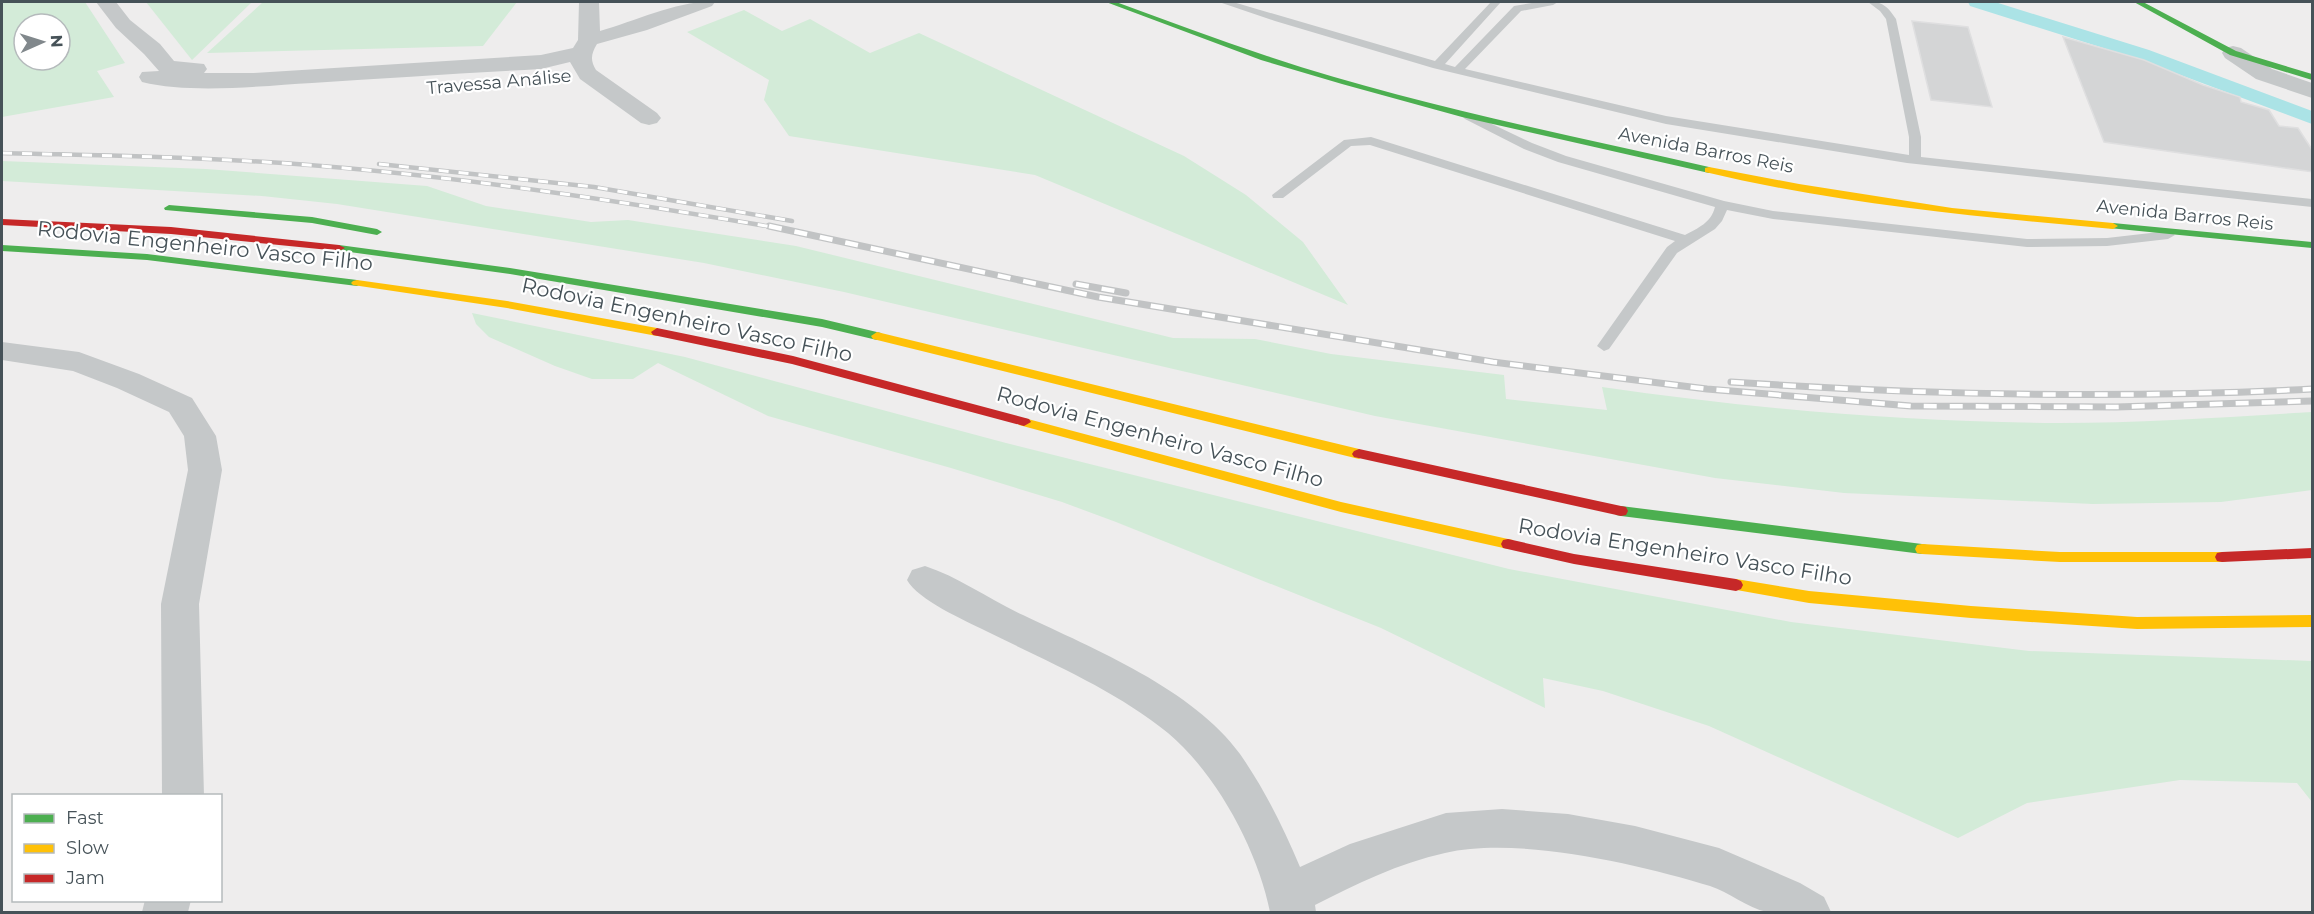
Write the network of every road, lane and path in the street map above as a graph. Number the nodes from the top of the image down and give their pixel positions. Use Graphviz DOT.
graph roads {
  1 [pos="106,2"];
  2 [pos="589,2"];
  3 [pos="705,2"];
  4 [pos="1110,2"];
  5 [pos="1224,2"];
  6 [pos="1496,2"];
  7 [pos="1552,2"];
  8 [pos="1873,2"];
  9 [pos="2138,2"];
  10 [pos="2233,53"];
  11 [pos="586,56"];
  12 [pos="1437,66"];
  13 [pos="1457,71"];
  14 [pos="308,75"];
  15 [pos="150,77"];
  16 [pos="2313,77"];
  17 [pos="411,89"];
  18 [pos="2313,91"];
  19 [pos="1462,114"];
  20 [pos="649,118"];
  21 [pos="1915,159"];
  22 [pos="1278,195"];
  23 [pos="2313,202"];
  24 [pos="1722,205"];
  25 [pos="153,207"];
  26 [pos="2,222"];
  27 [pos="2189,232"];
  28 [pos="386,233"];
  29 [pos="1683,239"];
  30 [pos="2313,245"];
  31 [pos="2,248"];
  32 [pos="455,249"];
  33 [pos="510,271"];
  34 [pos="1604,346"];
  35 [pos="2,351"];
  36 [pos="2313,552"];
  37 [pos="925,580"];
  38 [pos="2313,621"];
  39 [pos="183,794"];
  40 [pos="1292,904"];
  41 [pos="1808,912"];
  1 -- 14 [label="street"];
  2 -- 11 [label="street"];
  3 -- 11 [label="street"];
  4 -- 19 [label="main road, Avenida Barros Reis"];
  5 -- 12 [label="lane"];
  6 -- 12 [label="lane"];
  7 -- 13 [label="lane"];
  8 -- 21 [label="lane"];
  9 -- 10 [label="main road"];
  10 -- 16 [label="main road"];
  10 -- 18 [label="street"];
  11 -- 14 [label="street"];
  11 -- 17 [label="street, Travessa Análise"];
  11 -- 20 [label="street"];
  12 -- 13 [label="lane"];
  13 -- 21 [label="lane"];
  14 -- 15 [label="street"];
  19 -- 24 [label="lane"];
  19 -- 27 [label="main road, Avenida Barros Reis"];
  21 -- 23 [label="lane"];
  22 -- 29 [label="lane"];
  24 -- 27 [label="lane"];
  24 -- 29 [label="lane"];
  25 -- 28 [label="main road"];
  26 -- 33 [label="main road, Rodovia Engenheiro Vasco Filho"];
  27 -- 30 [label="main road, Avenida Barros Reis"];
  29 -- 34 [label="lane"];
  31 -- 38 [label="main road, Rodovia Engenheiro Vasco Filho"];
  32 -- 33 [label="main road"];
  33 -- 36 [label="main road, Rodovia Engenheiro Vasco Filho"];
  35 -- 39 [label="street"];
  37 -- 40 [label="street"];
  40 -- 41 [label="street"];
}
